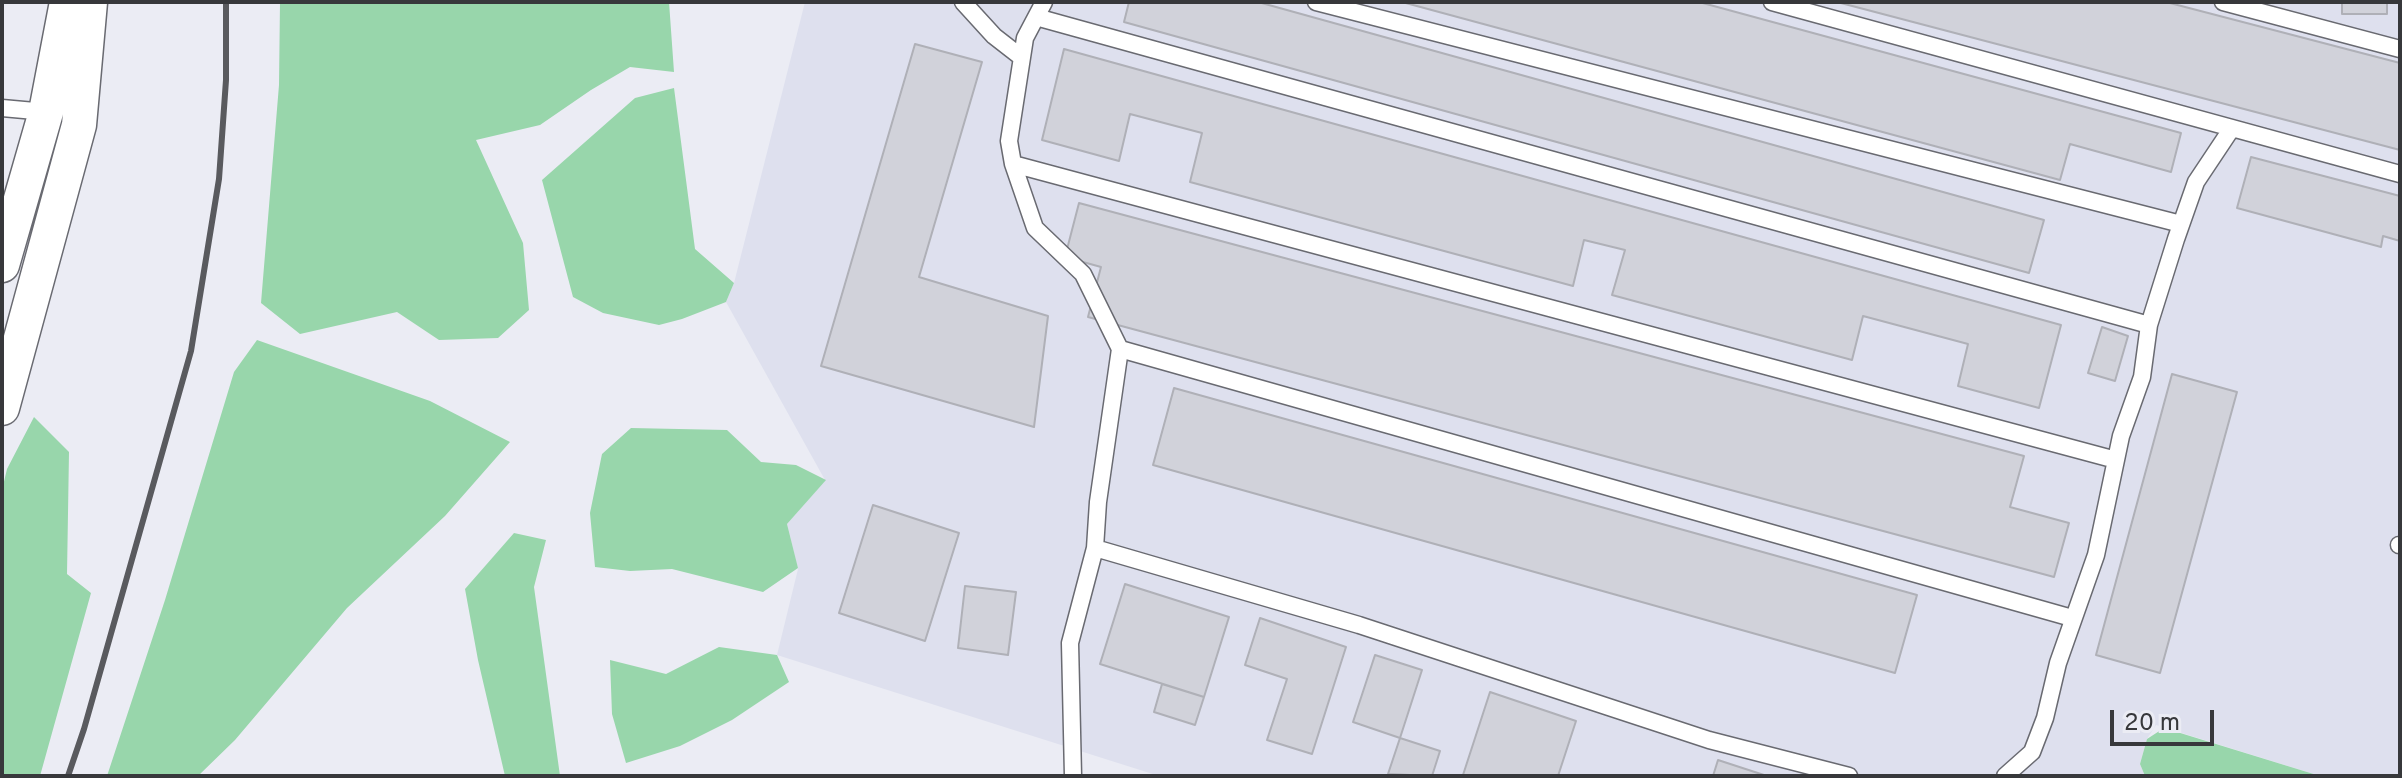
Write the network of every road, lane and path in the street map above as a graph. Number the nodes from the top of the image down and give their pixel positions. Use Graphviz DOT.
graph roads {
  1 [pos="67,2"];
  2 [pos="90,2"];
  3 [pos="963,2"];
  4 [pos="1316,2"];
  5 [pos="1772,2"];
  6 [pos="2223,2"];
  7 [pos="1040,9"];
  8 [pos="2287,10"];
  9 [pos="2400,49"];
  10 [pos="1021,57"];
  11 [pos="2,108"];
  12 [pos="46,112"];
  13 [pos="2232,128"];
  14 [pos="1013,164"];
  15 [pos="2400,174"];
  16 [pos="2181,224"];
  17 [pos="2,265"];
  18 [pos="2149,325"];
  19 [pos="1120,349"];
  20 [pos="2,408"];
  21 [pos="2116,460"];
  22 [pos="1095,548"];
  23 [pos="2072,618"];
  24 [pos="1073,776"];
  25 [pos="1849,776"];
  26 [pos="2005,776"];
  1 -- 12 [label="street"];
  2 -- 20 [label="street"];
  3 -- 10 [label="lane"];
  4 -- 16 [label="lane"];
  5 -- 13 [label="lane"];
  6 -- 8 [label="lane"];
  7 -- 10 [label="lane"];
  7 -- 18 [label="lane"];
  8 -- 9 [label="lane"];
  10 -- 14 [label="lane"];
  11 -- 12 [label="lane"];
  12 -- 17 [label="street"];
  13 -- 15 [label="lane"];
  13 -- 16 [label="lane"];
  14 -- 19 [label="lane"];
  14 -- 21 [label="lane"];
  16 -- 18 [label="lane"];
  18 -- 21 [label="lane"];
  19 -- 22 [label="lane"];
  19 -- 23 [label="lane"];
  21 -- 23 [label="lane"];
  22 -- 24 [label="lane"];
  22 -- 25 [label="lane"];
  23 -- 26 [label="lane"];
}
